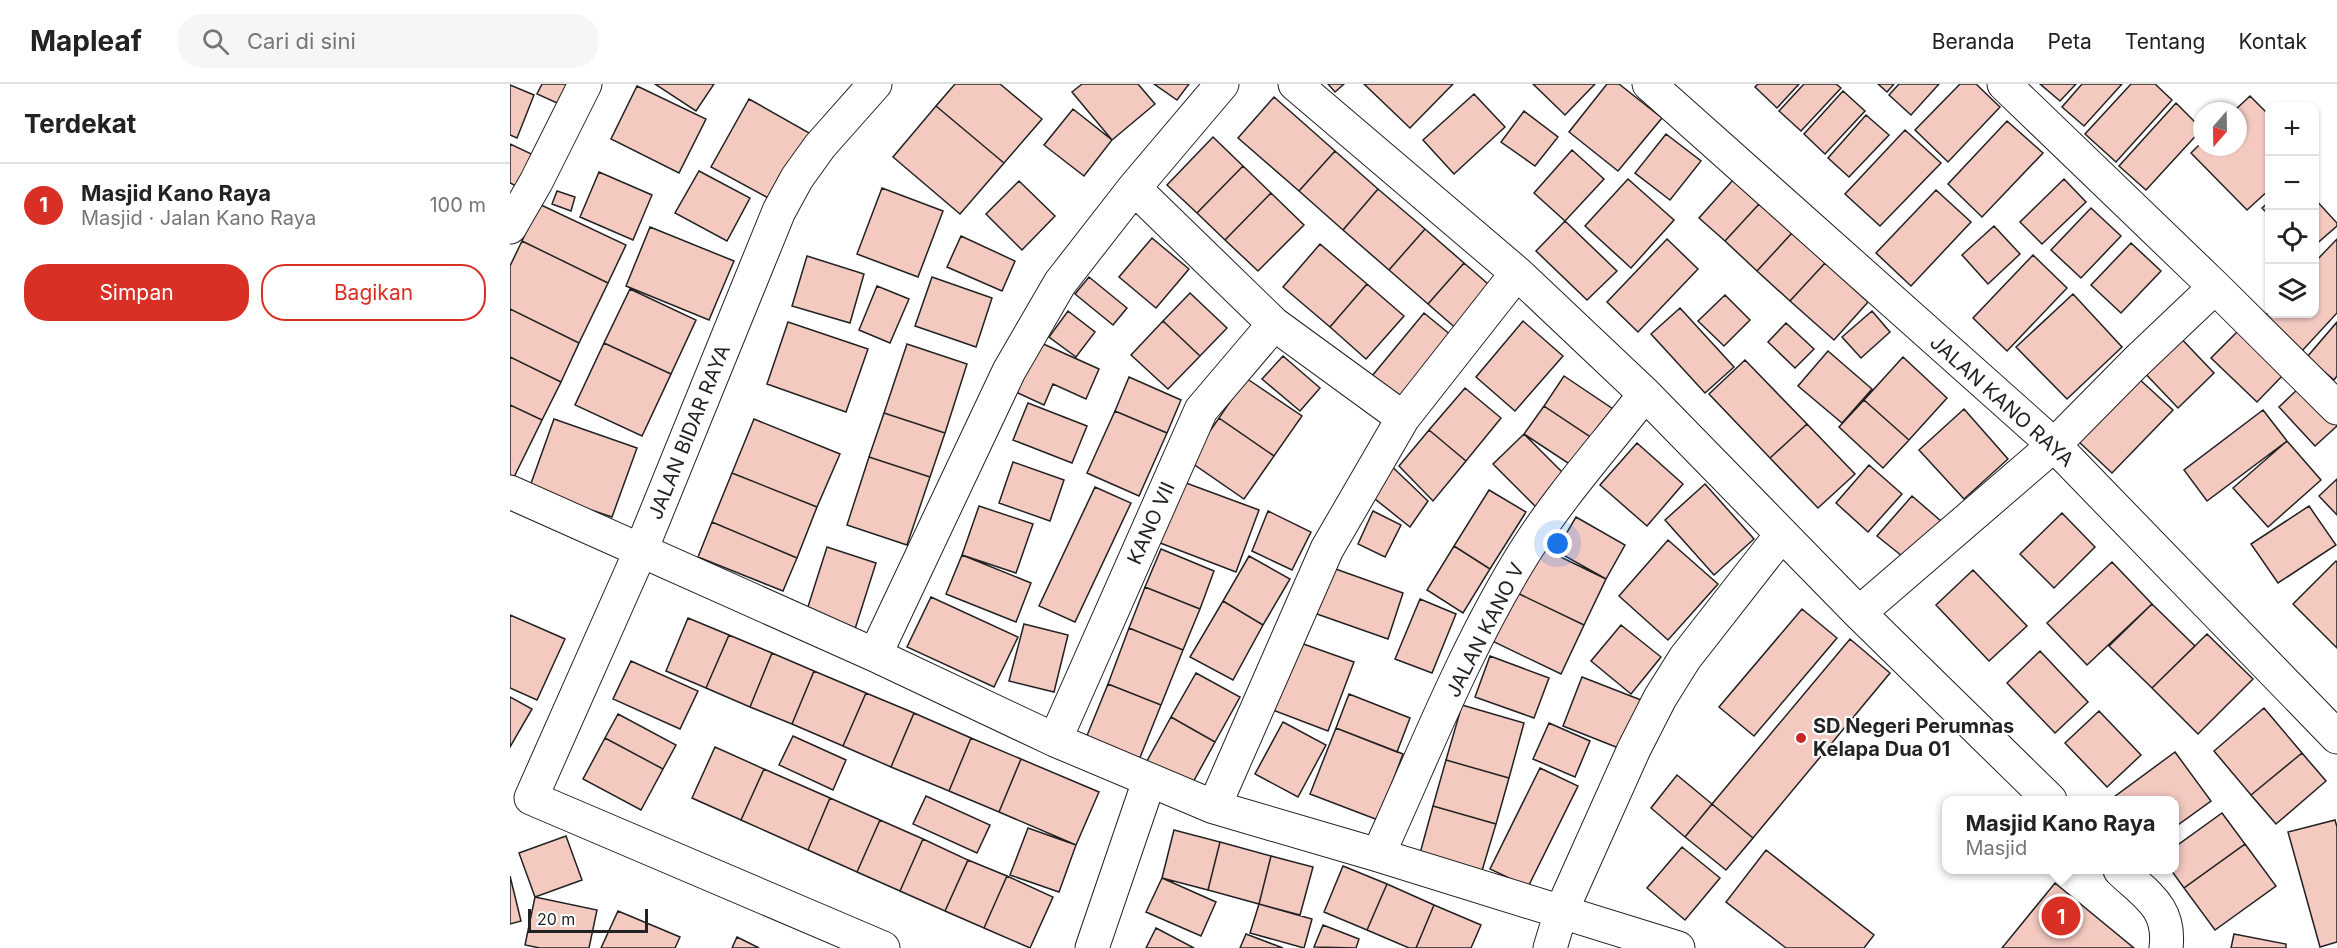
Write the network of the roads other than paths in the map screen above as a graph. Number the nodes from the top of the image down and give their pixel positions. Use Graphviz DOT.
graph roads {
  1 [pos="585,84"];
  2 [pos="874,84"];
  3 [pos="1221,84"];
  4 [pos="1295,84"];
  5 [pos="2004,84"];
  6 [pos="1654,86"];
  7 [pos="1134,188"];
  8 [pos="510,227"];
  9 [pos="1517,273"];
  10 [pos="2216,287"];
  11 [pos="1274,324"];
  12 [pos="1645,394"];
  13 [pos="2337,408"];
  14 [pos="1403,418"];
  15 [pos="2054,445"];
  16 [pos="510,492"];
  17 [pos="1782,534"];
  18 [pos="641,550"];
  19 [pos="1859,613"];
  20 [pos="875,655"];
  21 [pos="2337,737"];
  22 [pos="1054,740"];
  23 [pos="1149,781"];
  24 [pos="2045,796"];
  25 [pos="521,802"];
  26 [pos="1214,807"];
  27 [pos="1378,855"];
  28 [pos="2124,874"];
  29 [pos="1561,912"];
  30 [pos="883,948"];
  31 [pos="1092,948"];
  32 [pos="1550,948"];
  33 [pos="1678,948"];
  34 [pos="2166,948"];
  1 -- 8 [label="street"];
  2 -- 18 [label="street, JALAN BIDAR RAYA"];
  3 -- 7 [label="street"];
  4 -- 9 [label="street"];
  5 -- 10 [label="street"];
  6 -- 15 [label="street, JALAN KANO RAYA"];
  7 -- 11 [label="street"];
  7 -- 20 [label="street"];
  9 -- 12 [label="street"];
  9 -- 14 [label="street"];
  10 -- 13 [label="street"];
  10 -- 15 [label="street"];
  11 -- 14 [label="street"];
  11 -- 22 [label="street, KANO VII"];
  12 -- 17 [label="street"];
  12 -- 27 [label="street, JALAN KANO V"];
  14 -- 26 [label="street"];
  15 -- 19 [label="street"];
  15 -- 21 [label="street, JALAN KANO RAYA"];
  16 -- 18 [label="street"];
  17 -- 19 [label="street"];
  17 -- 29 [label="street"];
  18 -- 20 [label="street"];
  18 -- 25 [label="street, JALAN BIDAR RAYA"];
  19 -- 24 [label="street"];
  20 -- 22 [label="street"];
  22 -- 23 [label="street"];
  23 -- 26 [label="street"];
  23 -- 31 [label="street"];
  25 -- 30 [label="street"];
  26 -- 27 [label="street"];
  27 -- 29 [label="street"];
  28 -- 34 [label="street"];
  29 -- 32 [label="street"];
  29 -- 33 [label="street"];
}
